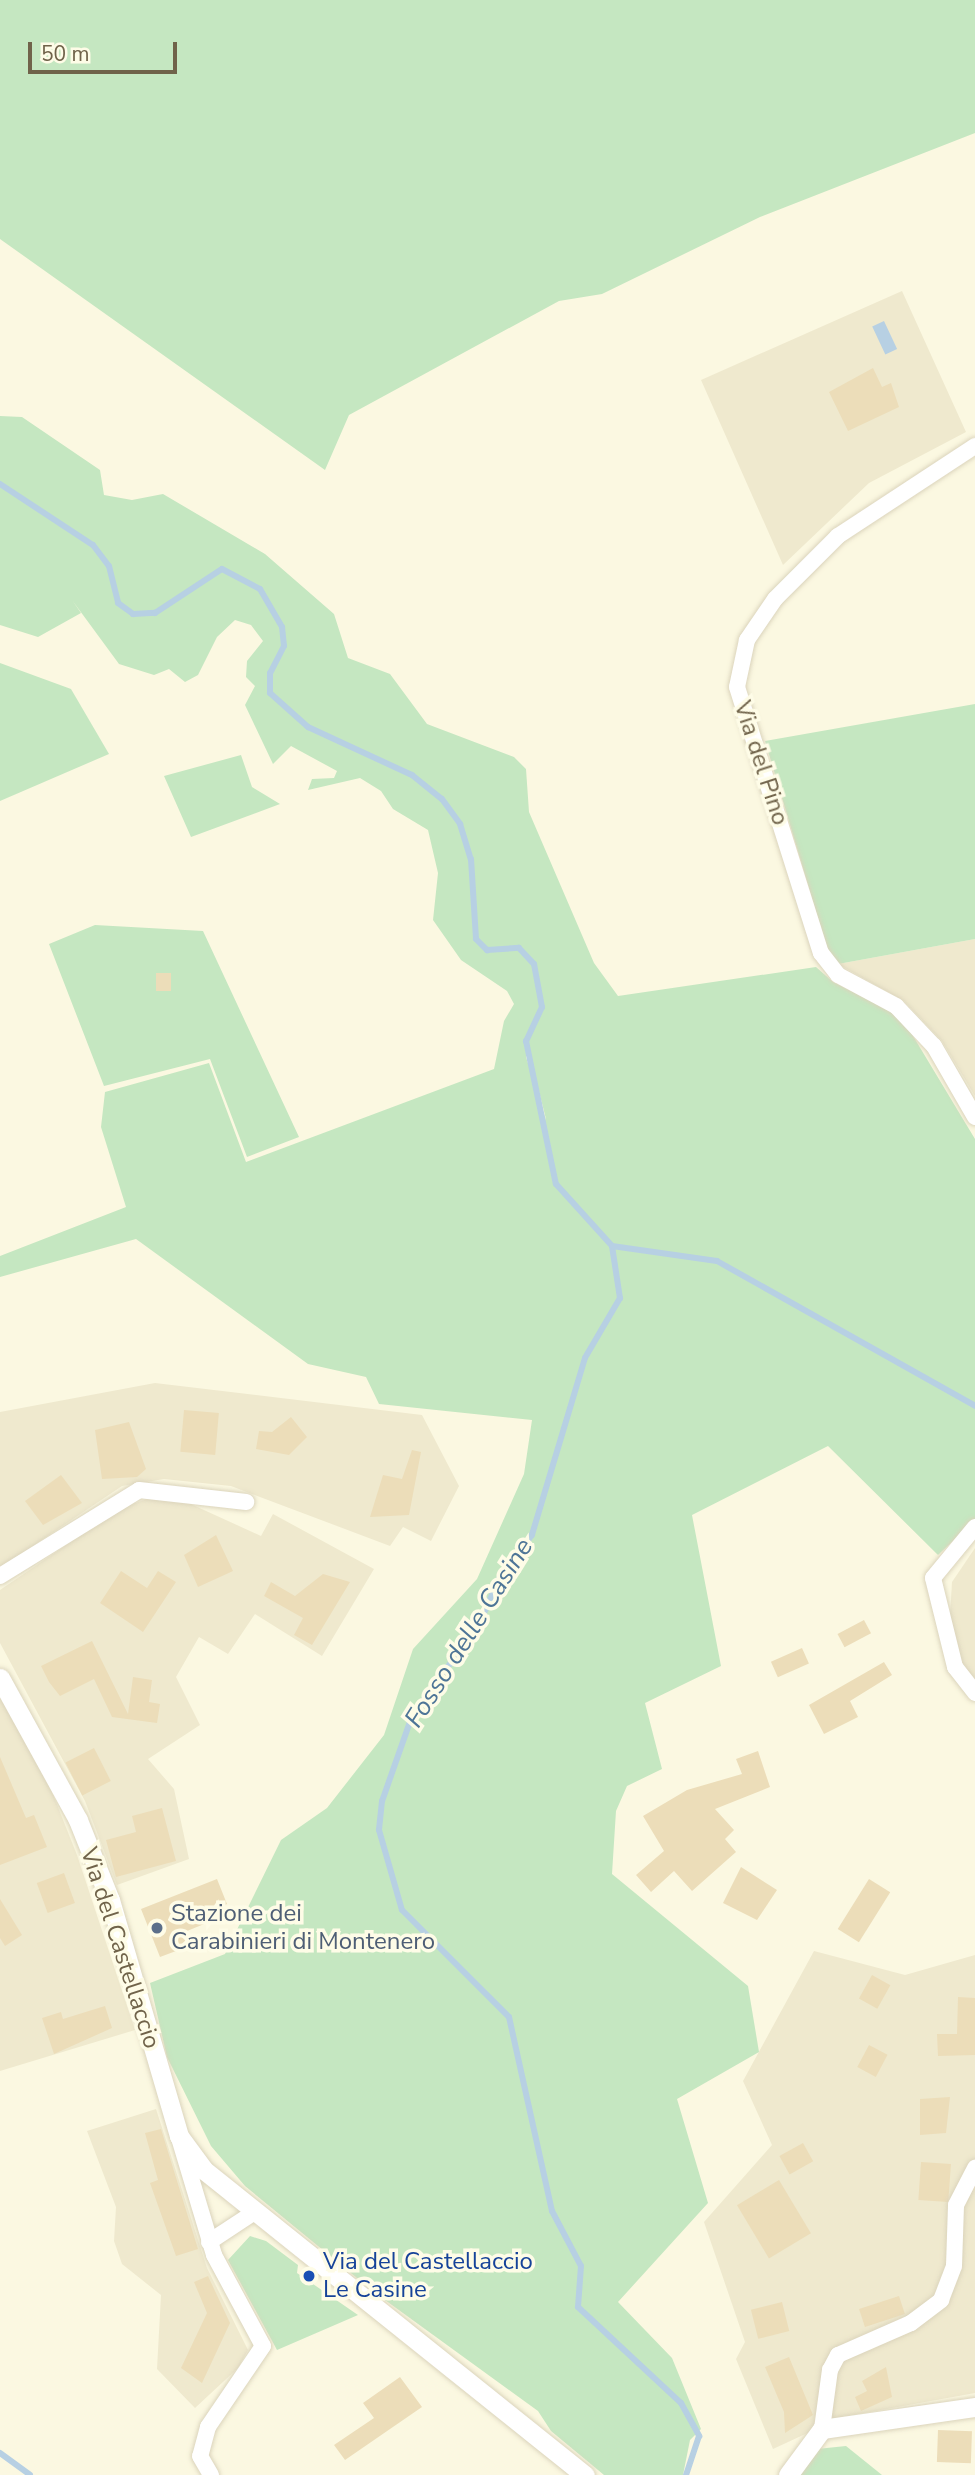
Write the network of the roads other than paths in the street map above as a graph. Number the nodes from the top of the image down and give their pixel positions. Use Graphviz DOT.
graph roads {
  1 [pos="975,446"];
  2 [pos="975,1117"];
  3 [pos="246,1502"];
  4 [pos="975,1527"];
  5 [pos="0,1576"];
  6 [pos="0,1678"];
  7 [pos="975,1693"];
  8 [pos="179,2136"];
  9 [pos="975,2168"];
  10 [pos="204,2170"];
  11 [pos="192,2192"];
  12 [pos="253,2213"];
  13 [pos="209,2242"];
  14 [pos="975,2407"];
  15 [pos="822,2429"];
  16 [pos="211,2475"];
  17 [pos="585,2475"];
  18 [pos="788,2475"];
  1 -- 2 [label="street, Via del Pino"];
  3 -- 5 [label="street"];
  4 -- 7 [label="street"];
  6 -- 8 [label="street, Via del Castellaccio"];
  8 -- 10 [label="street"];
  8 -- 11 [label="street, Via del Castellaccio"];
  9 -- 15 [label="street"];
  10 -- 11 [label="street"];
  10 -- 12 [label="street"];
  11 -- 13 [label="street, Via del Castellaccio"];
  12 -- 13 [label="street"];
  12 -- 17 [label="street"];
  13 -- 16 [label="street, Via del Castellaccio"];
  14 -- 15 [label="street"];
  15 -- 18 [label="street"];
}
